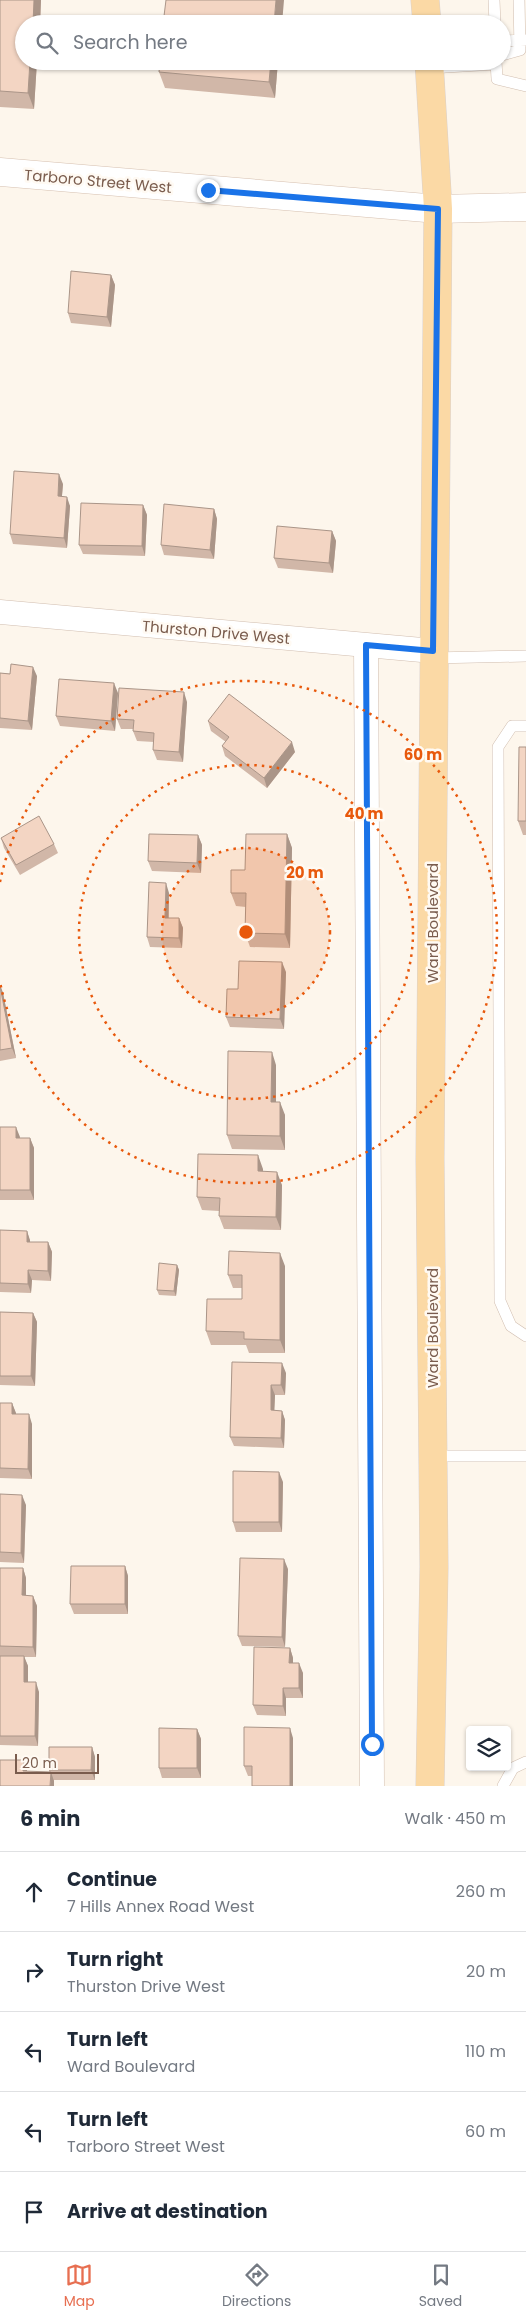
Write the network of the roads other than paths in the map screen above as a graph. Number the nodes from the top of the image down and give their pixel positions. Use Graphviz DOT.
graph roads {
  1 [pos="425,0"];
  2 [pos="494,0"];
  3 [pos="519,0"];
  4 [pos="426,15"];
  5 [pos="495,15"];
  6 [pos="523,40"];
  7 [pos="511,54"];
  8 [pos="429,70"];
  9 [pos="497,70"];
  10 [pos="526,86"];
  11 [pos="0,172"];
  12 [pos="526,207"];
  13 [pos="438,209"];
  14 [pos="0,612"];
  15 [pos="366,645"];
  16 [pos="433,654"];
  17 [pos="526,656"];
  18 [pos="526,726"];
  19 [pos="526,1336"];
  20 [pos="433,1456"];
  21 [pos="526,1456"];
  22 [pos="526,1762"];
  23 [pos="372,1786"];
  24 [pos="430,1786"];
  25 [pos="503,1786"];
  1 -- 4 [label="main road"];
  2 -- 5 [label="lane"];
  3 -- 6 [label="lane"];
  6 -- 7 [label="lane"];
  8 -- 13 [label="main road, Ward Boulevard"];
  9 -- 10 [label="lane"];
  11 -- 13 [label="main road, Tarboro Street West"];
  12 -- 13 [label="main road, Tarboro Street West"];
  13 -- 16 [label="main road, Ward Boulevard"];
  14 -- 15 [label="street, Thurston Drive West"];
  15 -- 16 [label="street, Thurston Drive West"];
  15 -- 23 [label="street"];
  16 -- 17 [label="lane"];
  16 -- 20 [label="main road, Ward Boulevard"];
  18 -- 19 [label="lane"];
  20 -- 21 [label="lane"];
  20 -- 24 [label="main road, Ward Boulevard"];
  22 -- 25 [label="lane"];
}
